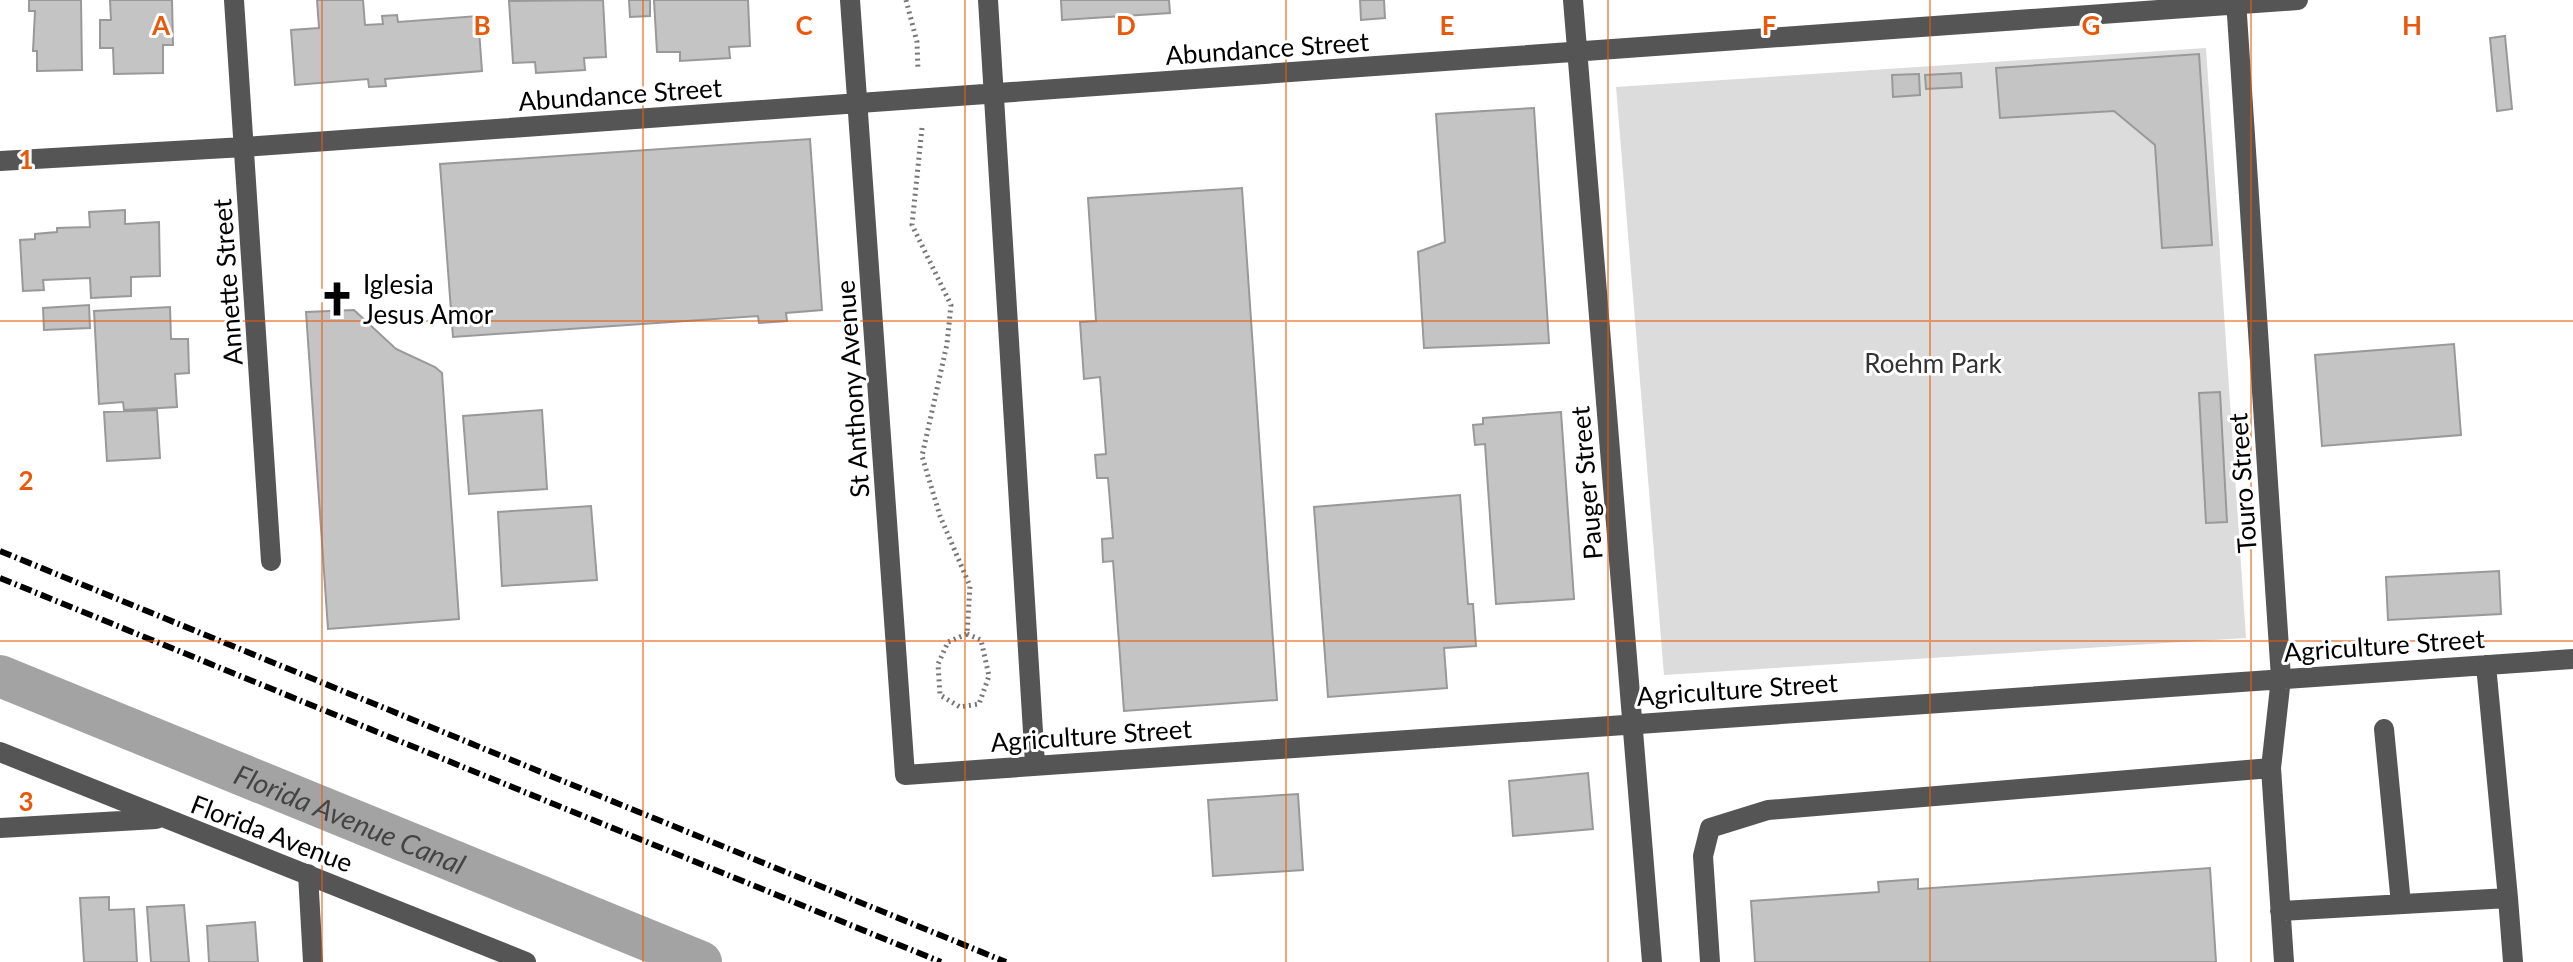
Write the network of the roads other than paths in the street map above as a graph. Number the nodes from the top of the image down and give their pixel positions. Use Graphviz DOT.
graph roads {
  1 [pos="234,0"];
  2 [pos="850,0"];
  3 [pos="988,0"];
  4 [pos="1573,0"];
  5 [pos="2298,0"];
  6 [pos="2236,2"];
  7 [pos="1576,52"];
  8 [pos="994,93"];
  9 [pos="858,103"];
  10 [pos="244,147"];
  11 [pos="0,161"];
  12 [pos="271,561"];
  13 [pos="2573,659"];
  14 [pos="2486,665"];
  15 [pos="2281,678"];
  16 [pos="1633,723"];
  17 [pos="2384,729"];
  18 [pos="0,752"];
  19 [pos="1035,764"];
  20 [pos="2271,768"];
  21 [pos="905,775"];
  22 [pos="163,819"];
  23 [pos="0,828"];
  24 [pos="308,874"];
  25 [pos="2508,898"];
  26 [pos="2401,904"];
  27 [pos="2280,911"];
  28 [pos="313,962"];
  29 [pos="526,962"];
  30 [pos="1652,962"];
  31 [pos="1710,962"];
  32 [pos="2284,962"];
  33 [pos="2513,962"];
  1 -- 10 [label="street, Annette Street"];
  2 -- 9 [label="street, St Anthony Avenue"];
  3 -- 8 [label="street"];
  4 -- 7 [label="street, Pauger Street"];
  5 -- 6 [label="street, Abundance Street"];
  6 -- 7 [label="street, Abundance Street"];
  6 -- 15 [label="street, Touro Street"];
  7 -- 8 [label="street, Abundance Street"];
  7 -- 16 [label="street, Pauger Street"];
  8 -- 9 [label="street, Abundance Street"];
  8 -- 19 [label="street"];
  9 -- 10 [label="street, Abundance Street"];
  9 -- 21 [label="street, St Anthony Avenue"];
  10 -- 11 [label="street, Abundance Street"];
  10 -- 12 [label="street, Annette Street"];
  13 -- 14 [label="street, Agriculture Street"];
  14 -- 15 [label="street, Agriculture Street"];
  14 -- 25 [label="street"];
  15 -- 16 [label="street, Agriculture Street"];
  15 -- 20 [label="street, Touro Street"];
  16 -- 19 [label="street, Agriculture Street"];
  16 -- 30 [label="street, Pauger Street"];
  17 -- 26 [label="street"];
  18 -- 22 [label="street, Florida Avenue"];
  19 -- 21 [label="street, Agriculture Street"];
  20 -- 27 [label="street, Touro Street"];
  20 -- 31 [label="street"];
  22 -- 23 [label="street"];
  22 -- 24 [label="street, Florida Avenue"];
  24 -- 28 [label="street"];
  24 -- 29 [label="street, Florida Avenue"];
  25 -- 26 [label="street"];
  25 -- 33 [label="street"];
  26 -- 27 [label="street"];
  27 -- 32 [label="street, Touro Street"];
}
